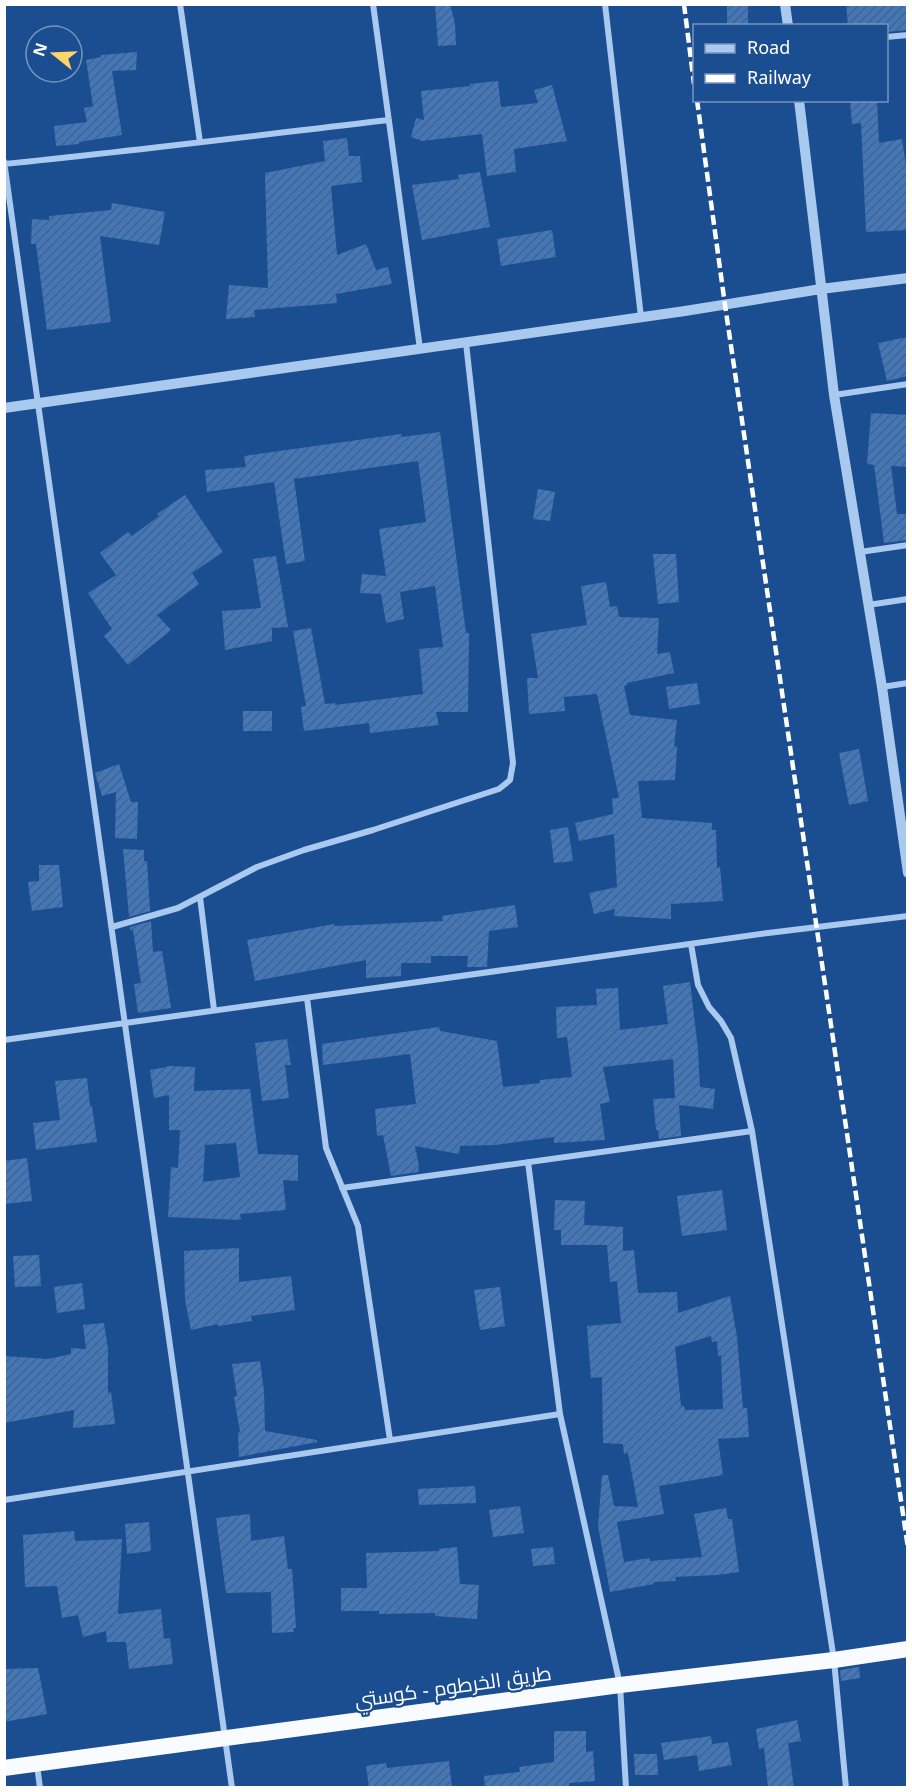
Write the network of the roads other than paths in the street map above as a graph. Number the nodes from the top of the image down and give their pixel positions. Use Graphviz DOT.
graph roads {
  1 [pos="180,4"];
  2 [pos="373,4"];
  3 [pos="605,4"];
  4 [pos="785,4"];
  5 [pos="788,24"];
  6 [pos="908,35"];
  7 [pos="888,38"];
  8 [pos="799,102"];
  9 [pos="388,120"];
  10 [pos="200,142"];
  11 [pos="5,163"];
  12 [pos="908,278"];
  13 [pos="821,289"];
  14 [pos="641,317"];
  15 [pos="466,342"];
  16 [pos="420,349"];
  17 [pos="908,384"];
  18 [pos="834,394"];
  19 [pos="38,404"];
  20 [pos="4,408"];
  21 [pos="908,545"];
  22 [pos="860,552"];
  23 [pos="908,599"];
  24 [pos="868,605"];
  25 [pos="908,683"];
  26 [pos="882,687"];
  27 [pos="907,868"];
  28 [pos="200,897"];
  29 [pos="908,916"];
  30 [pos="112,927"];
  31 [pos="691,944"];
  32 [pos="307,998"];
  33 [pos="214,1010"];
  34 [pos="125,1023"];
  35 [pos="4,1041"];
  36 [pos="752,1131"];
  37 [pos="528,1162"];
  38 [pos="342,1188"];
  39 [pos="560,1414"];
  40 [pos="390,1440"];
  41 [pos="188,1471"];
  42 [pos="4,1500"];
  43 [pos="908,1649"];
  44 [pos="834,1660"];
  45 [pos="620,1685"];
  46 [pos="225,1738"];
  47 [pos="37,1765"];
  48 [pos="4,1768"];
  49 [pos="40,1788"];
  50 [pos="232,1788"];
  51 [pos="626,1788"];
  52 [pos="846,1788"];
  1 -- 10 [label="street"];
  2 -- 9 [label="street"];
  3 -- 14 [label="street"];
  4 -- 5 [label="street"];
  6 -- 7 [label="street"];
  8 -- 13 [label="street"];
  9 -- 10 [label="street"];
  9 -- 16 [label="street"];
  10 -- 11 [label="street"];
  11 -- 19 [label="street"];
  12 -- 13 [label="street"];
  13 -- 14 [label="street"];
  13 -- 18 [label="street"];
  14 -- 15 [label="street"];
  15 -- 16 [label="street"];
  15 -- 28 [label="street"];
  16 -- 19 [label="street"];
  17 -- 18 [label="street"];
  18 -- 22 [label="street"];
  19 -- 20 [label="street"];
  19 -- 30 [label="street"];
  21 -- 22 [label="street"];
  22 -- 24 [label="street"];
  23 -- 24 [label="street"];
  24 -- 26 [label="street"];
  25 -- 26 [label="street"];
  26 -- 27 [label="street"];
  28 -- 30 [label="street"];
  28 -- 33 [label="street"];
  29 -- 31 [label="street"];
  30 -- 34 [label="street"];
  31 -- 32 [label="street"];
  31 -- 36 [label="street"];
  32 -- 33 [label="street"];
  32 -- 38 [label="street"];
  33 -- 34 [label="street"];
  34 -- 35 [label="street"];
  34 -- 41 [label="street"];
  36 -- 37 [label="street"];
  36 -- 44 [label="street"];
  37 -- 38 [label="street"];
  37 -- 39 [label="street"];
  38 -- 40 [label="street"];
  39 -- 40 [label="street"];
  39 -- 45 [label="street"];
  40 -- 41 [label="street"];
  41 -- 42 [label="street"];
  41 -- 46 [label="street"];
  43 -- 44 [label="highway, طريق الخرطوم - كوستي"];
  44 -- 45 [label="highway, طريق الخرطوم - كوستي"];
  44 -- 52 [label="street"];
  45 -- 46 [label="highway, طريق الخرطوم - كوستي"];
  45 -- 51 [label="street"];
  46 -- 47 [label="highway, طريق الخرطوم - كوستي"];
  46 -- 50 [label="street"];
  47 -- 48 [label="highway, طريق الخرطوم - كوستي"];
  47 -- 49 [label="street"];
}
